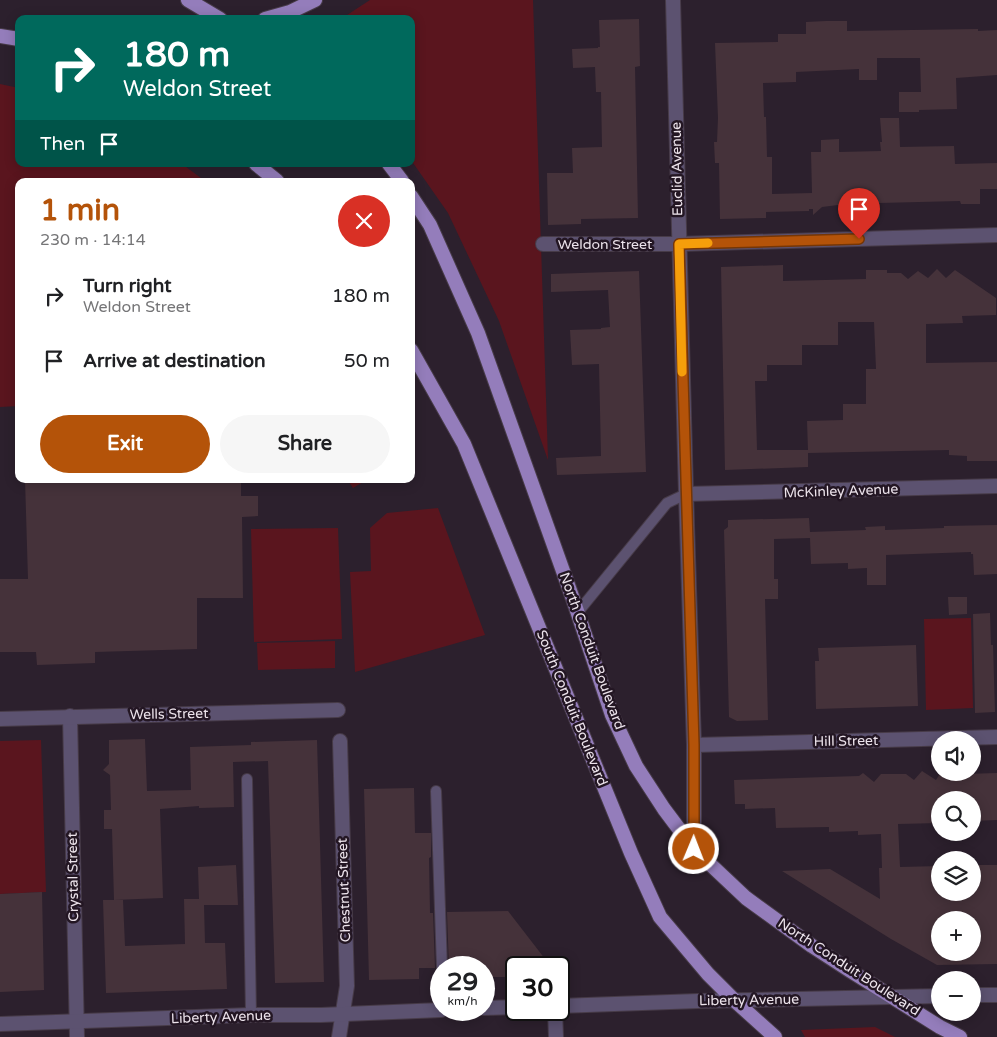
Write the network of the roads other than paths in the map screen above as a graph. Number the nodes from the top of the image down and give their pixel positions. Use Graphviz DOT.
graph roads {
  1 [pos="188,0"];
  2 [pos="316,0"];
  3 [pos="672,0"];
  4 [pos="213,15"];
  5 [pos="279,15"];
  6 [pos="0,36"];
  7 [pos="15,38"];
  8 [pos="260,167"];
  9 [pos="391,167"];
  10 [pos="273,178"];
  11 [pos="400,178"];
  12 [pos="415,202"];
  13 [pos="997,235"];
  14 [pos="543,244"];
  15 [pos="679,244"];
  16 [pos="415,357"];
  17 [pos="997,486"];
  18 [pos="686,494"];
  19 [pos="578,612"];
  20 [pos="338,710"];
  21 [pos="70,716"];
  22 [pos="0,719"];
  23 [pos="997,737"];
  24 [pos="340,742"];
  25 [pos="694,745"];
  26 [pos="247,779"];
  27 [pos="436,791"];
  28 [pos="694,849"];
  29 [pos="442,956"];
  30 [pos="981,995"];
  31 [pos="997,995"];
  32 [pos="931,996"];
  33 [pos="893,998"];
  34 [pos="734,1000"];
  35 [pos="570,1006"];
  36 [pos="430,1010"];
  37 [pos="343,1014"];
  38 [pos="251,1015"];
  39 [pos="76,1021"];
  40 [pos="555,1021"];
  41 [pos="0,1024"];
  42 [pos="773,1036"];
  43 [pos="77,1037"];
  44 [pos="339,1037"];
  45 [pos="556,1037"];
  46 [pos="960,1037"];
  1 -- 4 [label="main road"];
  2 -- 5 [label="main road"];
  3 -- 15 [label="street, Euclid Avenue"];
  6 -- 7 [label="main road"];
  8 -- 10 [label="main road"];
  9 -- 11 [label="main road"];
  12 -- 19 [label="main road, North Conduit Boulevard"];
  13 -- 15 [label="street, Weldon Street"];
  14 -- 15 [label="street, Weldon Street"];
  15 -- 18 [label="street, Euclid Avenue"];
  16 -- 34 [label="main road, South Conduit Boulevard"];
  17 -- 18 [label="street, McKinley Avenue"];
  18 -- 19 [label="lane"];
  18 -- 25 [label="street, Euclid Avenue"];
  19 -- 28 [label="main road, North Conduit Boulevard"];
  20 -- 21 [label="street, Wells Street"];
  21 -- 22 [label="street, Wells Street"];
  21 -- 39 [label="street, Crystal Street"];
  23 -- 25 [label="street, Hill Street"];
  24 -- 37 [label="street, Chestnut Street"];
  25 -- 28 [label="street, Euclid Avenue"];
  26 -- 38 [label="lane"];
  27 -- 29 [label="lane"];
  28 -- 33 [label="main road, North Conduit Boulevard"];
  30 -- 31 [label="street"];
  32 -- 33 [label="street, Liberty Avenue"];
  33 -- 34 [label="street, Liberty Avenue"];
  33 -- 46 [label="main road, North Conduit Boulevard"];
  34 -- 35 [label="street, Liberty Avenue"];
  34 -- 42 [label="main road, South Conduit Boulevard"];
  36 -- 37 [label="street, Liberty Avenue"];
  37 -- 38 [label="street, Liberty Avenue"];
  37 -- 44 [label="street, Chestnut Street"];
  38 -- 39 [label="street, Liberty Avenue"];
  39 -- 41 [label="street, Liberty Avenue"];
  39 -- 43 [label="street, Crystal Street"];
  40 -- 45 [label="street"];
}
